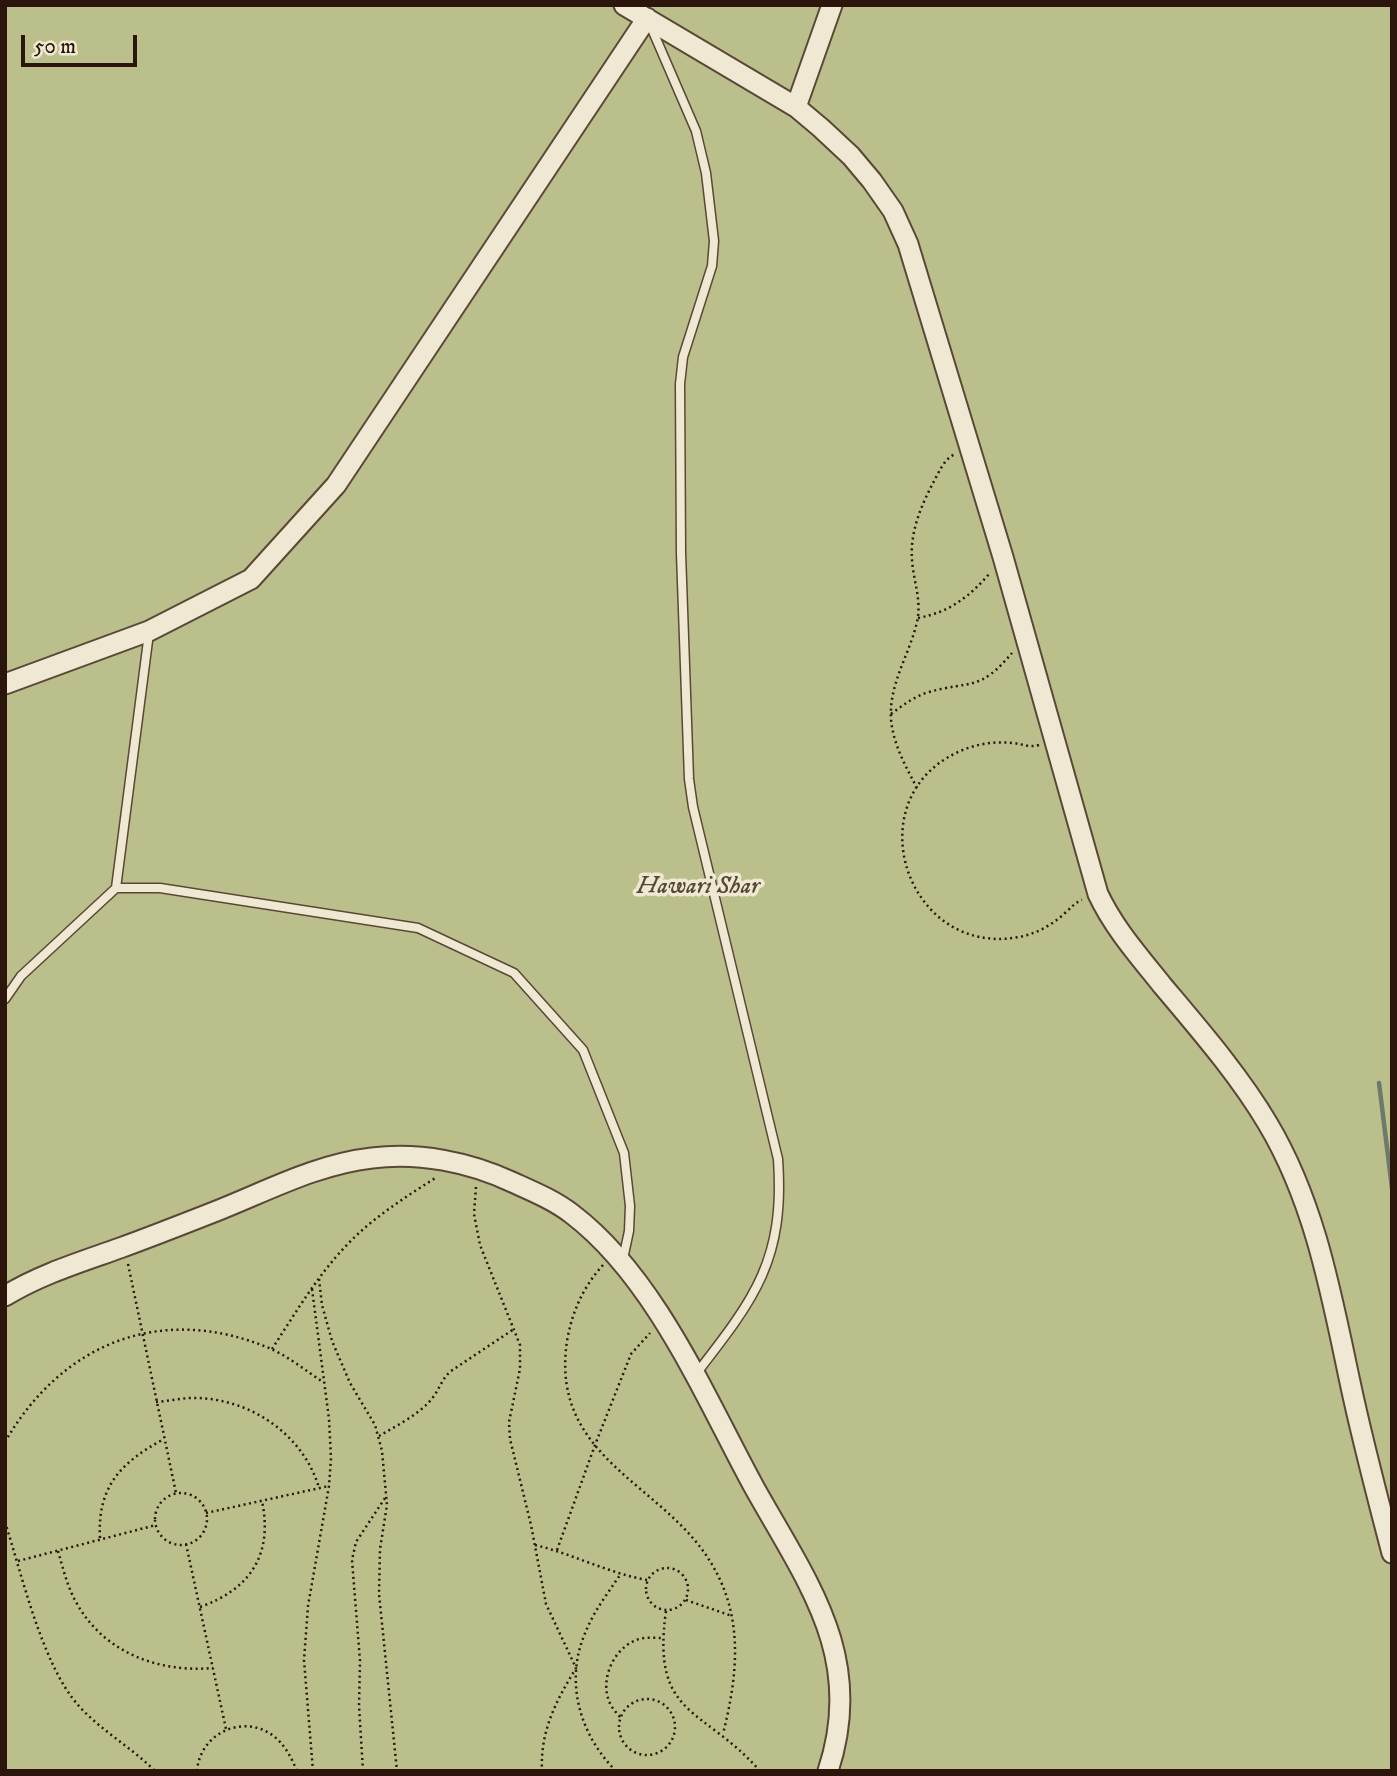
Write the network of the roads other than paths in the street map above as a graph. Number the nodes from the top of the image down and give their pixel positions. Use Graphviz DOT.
graph roads {
  1 [pos="624,5"];
  2 [pos="832,5"];
  3 [pos="647,18"];
  4 [pos="796,107"];
  5 [pos="149,631"];
  6 [pos="5,684"];
  7 [pos="116,888"];
  8 [pos="5,999"];
  9 [pos="619,1257"];
  10 [pos="5,1296"];
  11 [pos="695,1376"];
  12 [pos="1392,1553"];
  13 [pos="828,1771"];
  1 -- 3 [label="street"];
  2 -- 4 [label="street"];
  3 -- 4 [label="street"];
  3 -- 5 [label="street"];
  3 -- 11 [label="lane"];
  4 -- 12 [label="street"];
  5 -- 6 [label="street"];
  5 -- 7 [label="lane"];
  7 -- 8 [label="lane"];
  7 -- 9 [label="lane"];
  9 -- 10 [label="street"];
  9 -- 11 [label="street"];
  11 -- 13 [label="street"];
}
